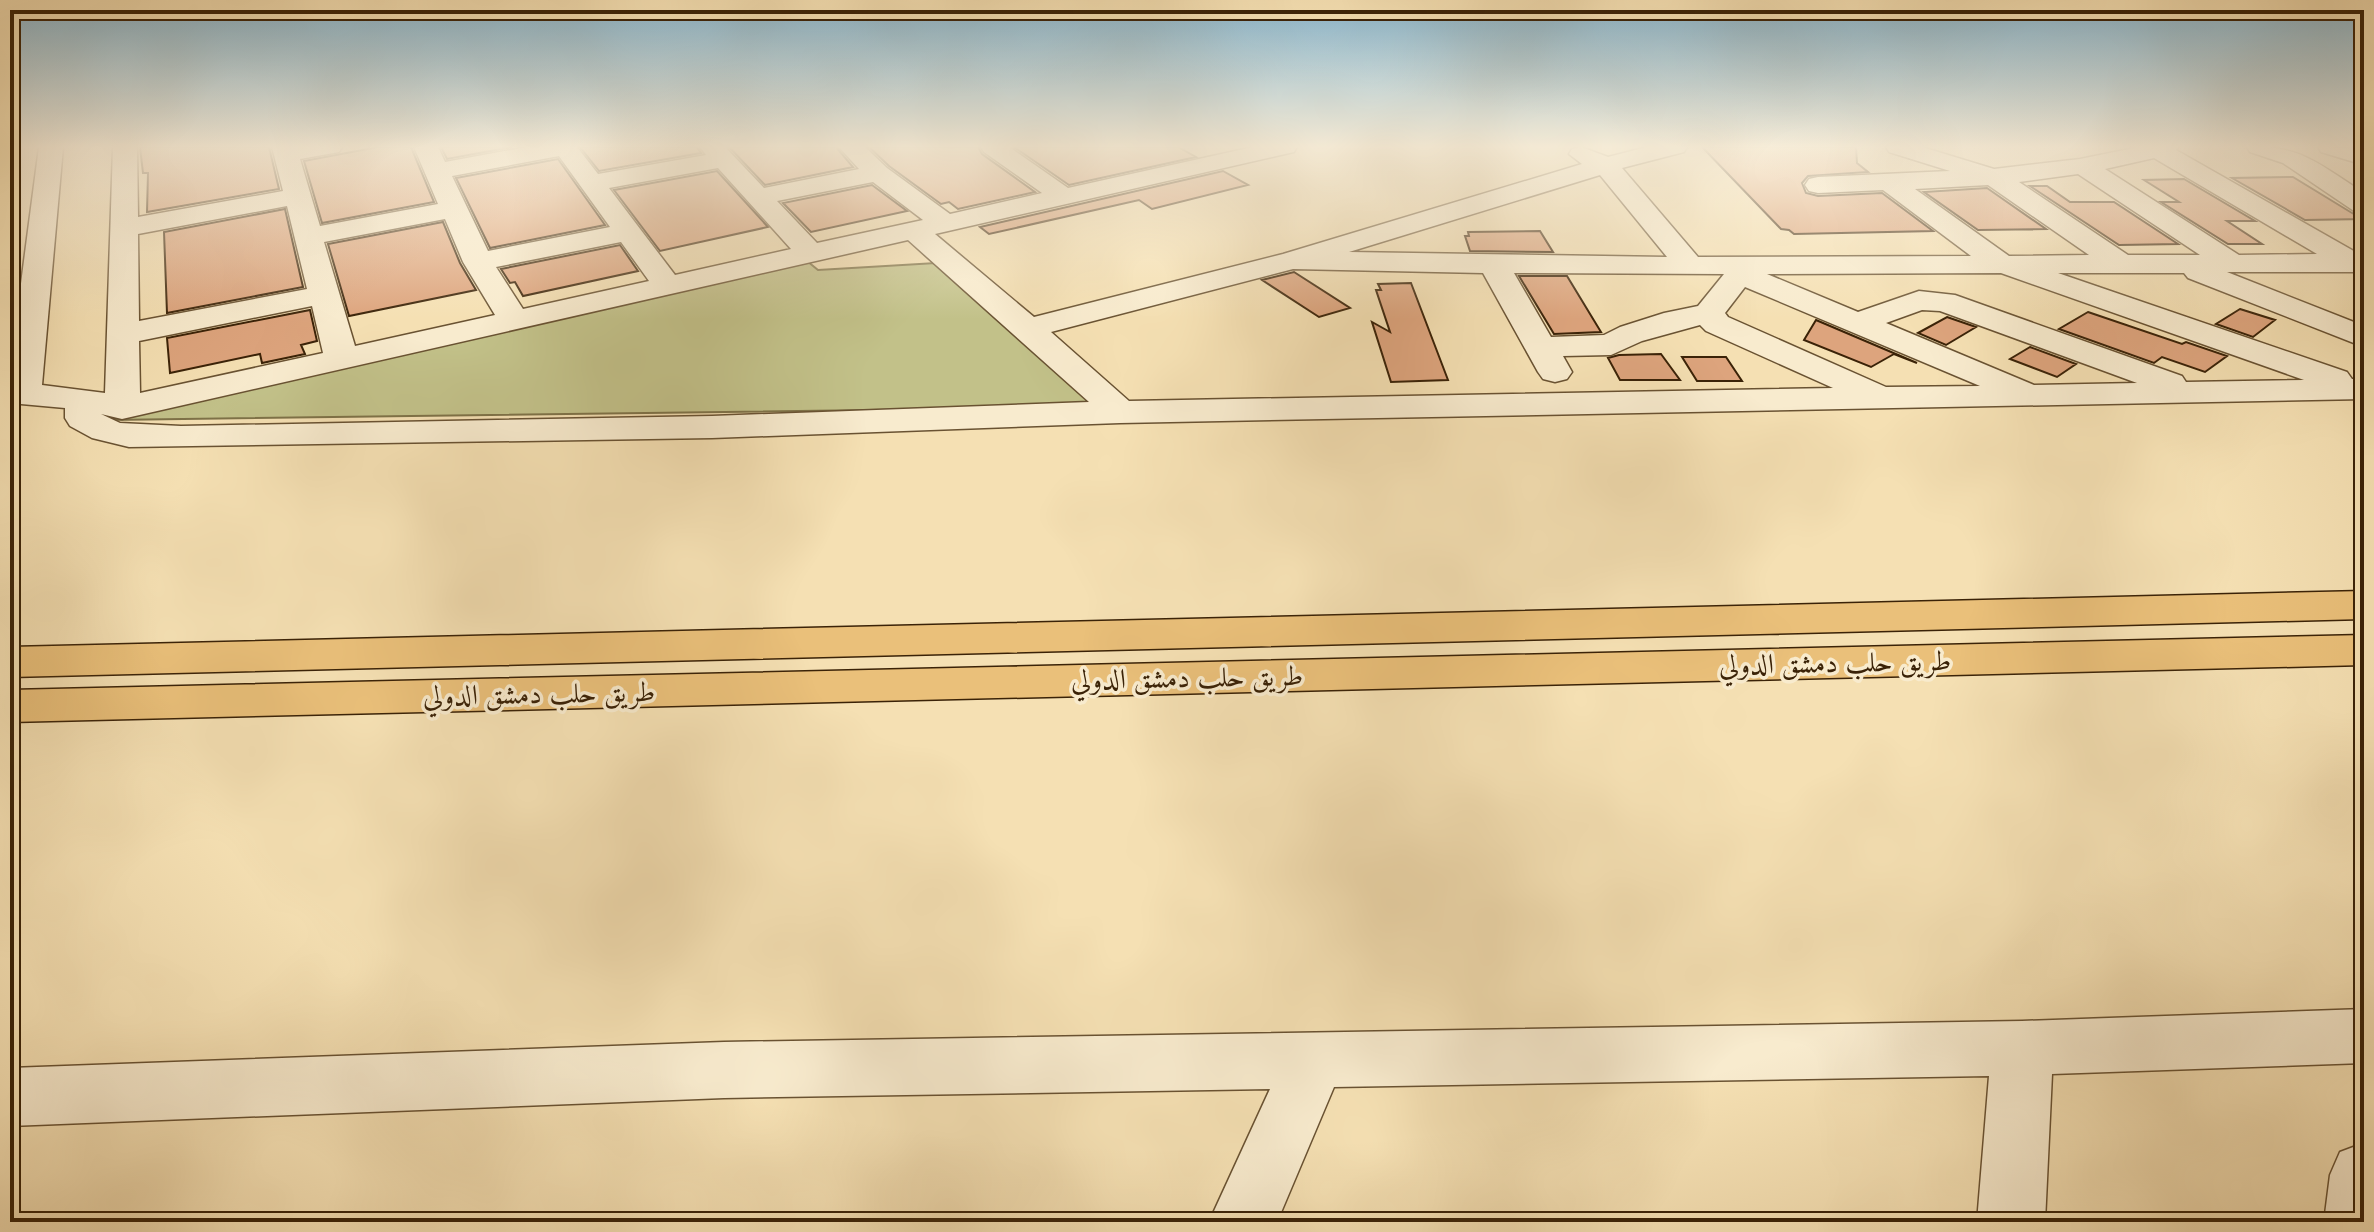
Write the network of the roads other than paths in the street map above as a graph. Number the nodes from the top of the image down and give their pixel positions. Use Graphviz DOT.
graph roads {
  1 [pos="32,204"];
  2 [pos="125,204"];
  3 [pos="251,204"];
  4 [pos="299,204"];
  5 [pos="452,204"];
  6 [pos="607,204"];
  7 [pos="765,204"];
  8 [pos="920,204"];
  9 [pos="1026,204"];
  10 [pos="1475,204"];
  11 [pos="1638,204"];
  12 [pos="1919,204"];
  13 [pos="2034,204"];
  14 [pos="2142,204"];
  15 [pos="2253,204"];
  16 [pos="454,209"];
  17 [pos="945,223"];
  18 [pos="125,228"];
  19 [pos="2364,228"];
  20 [pos="913,230"];
  21 [pos="627,232"];
  22 [pos="2298,232"];
  23 [pos="308,237"];
  24 [pos="810,253"];
  25 [pos="1293,260"];
  26 [pos="478,262"];
  27 [pos="2000,263"];
  28 [pos="2120,263"];
  29 [pos="2232,263"];
  30 [pos="2358,263"];
  31 [pos="2178,264"];
  32 [pos="1494,265"];
  33 [pos="1689,265"];
  34 [pos="1742,270"];
  35 [pos="667,285"];
  36 [pos="323,295"];
  37 [pos="1708,314"];
  38 [pos="514,320"];
  39 [pos="1860,322"];
  40 [pos="1028,328"];
  41 [pos="123,334"];
  42 [pos="2364,337"];
  43 [pos="1540,347"];
  44 [pos="342,360"];
  45 [pos="2364,389"];
  46 [pos="2195,392"];
  47 [pos="17,393"];
  48 [pos="2034,396"];
  49 [pos="83,399"];
  50 [pos="1885,399"];
  51 [pos="1574,406"];
  52 [pos="122,408"];
  53 [pos="1120,412"];
  54 [pos="2364,605"];
  55 [pos="2364,650"];
  56 [pos="10,662"];
  57 [pos="10,706"];
  58 [pos="2364,1036"];
  59 [pos="2022,1048"];
  60 [pos="1314,1060"];
  61 [pos="10,1097"];
  62 [pos="2364,1175"];
  63 [pos="1243,1222"];
  64 [pos="2011,1222"];
  65 [pos="2358,1222"];
  1 -- 47 [label="street"];
  2 -- 18 [label="street"];
  3 -- 18 [label="street"];
  4 -- 23 [label="street"];
  5 -- 16 [label="street"];
  6 -- 21 [label="street"];
  7 -- 24 [label="street"];
  8 -- 17 [label="street"];
  9 -- 17 [label="street"];
  10 -- 25 [label="street"];
  11 -- 33 [label="street"];
  12 -- 27 [label="street"];
  13 -- 28 [label="street"];
  14 -- 29 [label="street"];
  15 -- 22 [label="street"];
  16 -- 23 [label="street"];
  16 -- 26 [label="street"];
  17 -- 20 [label="street"];
  18 -- 41 [label="street"];
  19 -- 22 [label="street"];
  20 -- 24 [label="street"];
  20 -- 40 [label="street"];
  21 -- 26 [label="street"];
  21 -- 35 [label="street"];
  22 -- 30 [label="street"];
  23 -- 36 [label="street"];
  24 -- 35 [label="street"];
  25 -- 32 [label="street"];
  25 -- 40 [label="street"];
  26 -- 38 [label="street"];
  27 -- 28 [label="street"];
  27 -- 34 [label="street"];
  27 -- 45 [label="street"];
  28 -- 31 [label="street"];
  29 -- 30 [label="street"];
  29 -- 31 [label="street"];
  31 -- 42 [label="street"];
  32 -- 33 [label="street"];
  32 -- 43 [label="street"];
  33 -- 34 [label="street"];
  34 -- 37 [label="street"];
  34 -- 39 [label="street"];
  35 -- 38 [label="street"];
  36 -- 41 [label="street"];
  36 -- 44 [label="street"];
  37 -- 43 [label="street"];
  37 -- 50 [label="street"];
  38 -- 44 [label="street"];
  39 -- 46 [label="street"];
  39 -- 48 [label="street"];
  40 -- 53 [label="street"];
  41 -- 52 [label="street"];
  43 -- 51 [label="street"];
  44 -- 52 [label="street"];
  45 -- 46 [label="street"];
  46 -- 48 [label="street"];
  47 -- 49 [label="street"];
  48 -- 50 [label="street"];
  49 -- 52 [label="street"];
  49 -- 53 [label="street"];
  50 -- 51 [label="street"];
  51 -- 53 [label="street"];
  54 -- 56 [label="highway, طريق حلب دمشق الدولي"];
  55 -- 57 [label="highway, طريق حلب دمشق الدولي"];
  58 -- 59 [label="street"];
  59 -- 60 [label="street"];
  59 -- 64 [label="street"];
  60 -- 61 [label="street"];
  60 -- 63 [label="street"];
  62 -- 65 [label="street"];
}
